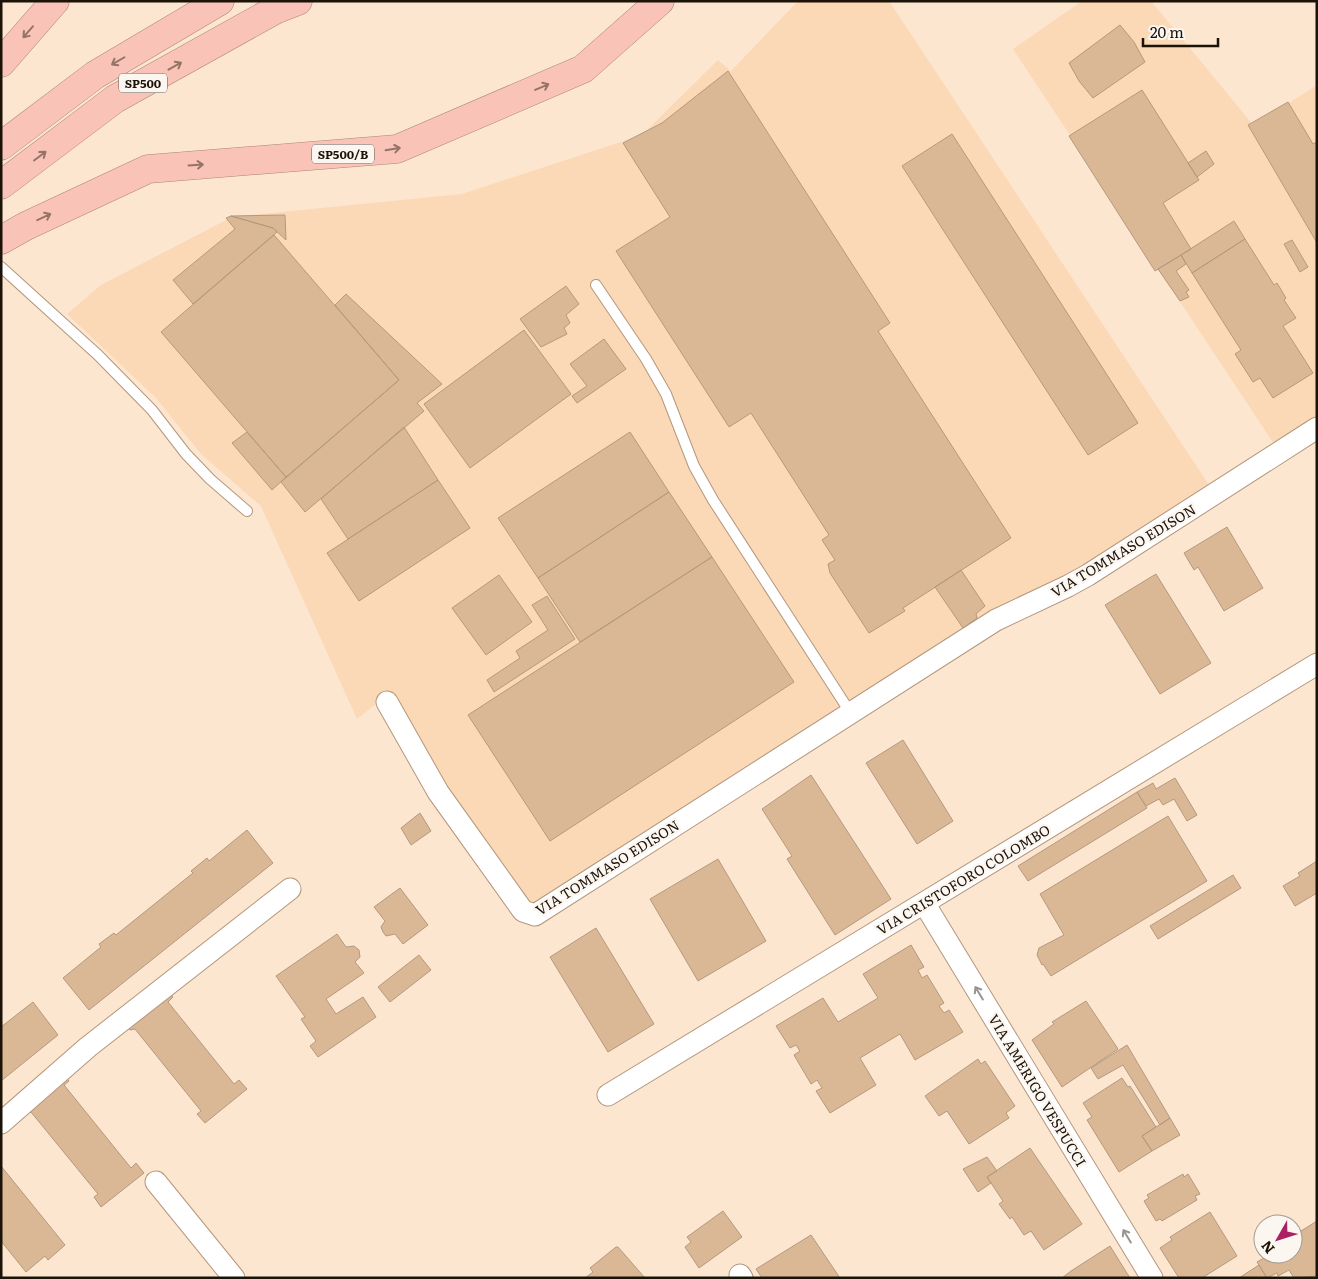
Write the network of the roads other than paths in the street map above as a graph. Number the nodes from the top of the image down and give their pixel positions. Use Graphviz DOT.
graph roads {
  1 [pos="55,1"];
  2 [pos="220,1"];
  3 [pos="298,1"];
  4 [pos="660,1"];
  5 [pos="1,63"];
  6 [pos="1,146"];
  7 [pos="1,185"];
  8 [pos="1,240"];
  9 [pos="1,267"];
  10 [pos="596,285"];
  11 [pos="1317,428"];
  12 [pos="247,511"];
  13 [pos="1317,664"];
  14 [pos="387,702"];
  15 [pos="850,712"];
  16 [pos="290,889"];
  17 [pos="924,903"];
  18 [pos="608,1095"];
  19 [pos="1,1123"];
  20 [pos="156,1182"];
  21 [pos="234,1278"];
  22 [pos="1152,1278"];
  1 -- 5 [label="highway, one-way"];
  2 -- 6 [label="highway, SP500, one-way"];
  7 -- 3 [label="highway, SP500, one-way"];
  8 -- 4 [label="highway, SP500/B, one-way"];
  9 -- 12 [label="lane"];
  10 -- 15 [label="lane"];
  11 -- 15 [label="street, VIA TOMMASO EDISON"];
  13 -- 17 [label="street, VIA CRISTOFORO COLOMBO"];
  14 -- 15 [label="street, VIA TOMMASO EDISON"];
  16 -- 19 [label="street"];
  17 -- 18 [label="street, VIA CRISTOFORO COLOMBO"];
  22 -- 17 [label="street, VIA AMERIGO VESPUCCI, one-way"];
  20 -- 21 [label="street"];
}
